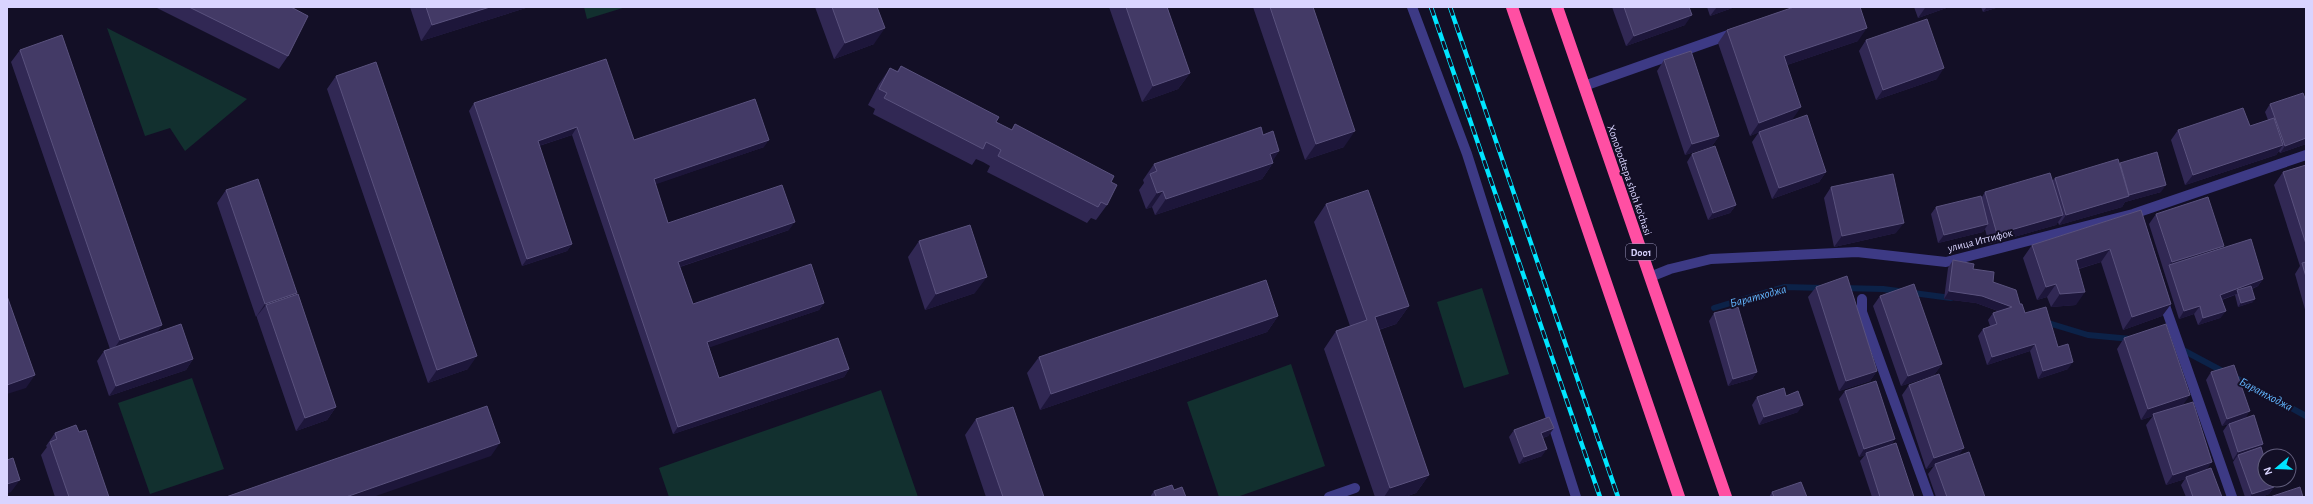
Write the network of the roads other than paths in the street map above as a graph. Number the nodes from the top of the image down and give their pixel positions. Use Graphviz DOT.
graph roads {
  1 [pos="1412,7"];
  2 [pos="1512,7"];
  3 [pos="1557,7"];
  4 [pos="1742,30"];
  5 [pos="1584,86"];
  6 [pos="2306,155"];
  7 [pos="1650,277"];
  8 [pos="2159,289"];
  9 [pos="1862,299"];
  10 [pos="1356,488"];
  11 [pos="1329,497"];
  12 [pos="1576,497"];
  13 [pos="1679,497"];
  14 [pos="1726,497"];
  15 [pos="1929,497"];
  16 [pos="2232,497"];
  1 -- 12 [label="street"];
  2 -- 13 [label="highway"];
  3 -- 5 [label="highway, Xonobodtepa shoh ko'chasi / D001"];
  4 -- 5 [label="street"];
  5 -- 7 [label="highway, Xonobodtepa shoh ko'chasi / D001"];
  6 -- 7 [label="street, улица Иттифок"];
  7 -- 14 [label="highway, Xonobodtepa shoh ko'chasi / D001"];
  8 -- 16 [label="street"];
  9 -- 15 [label="street"];
  10 -- 11 [label="street"];
}
